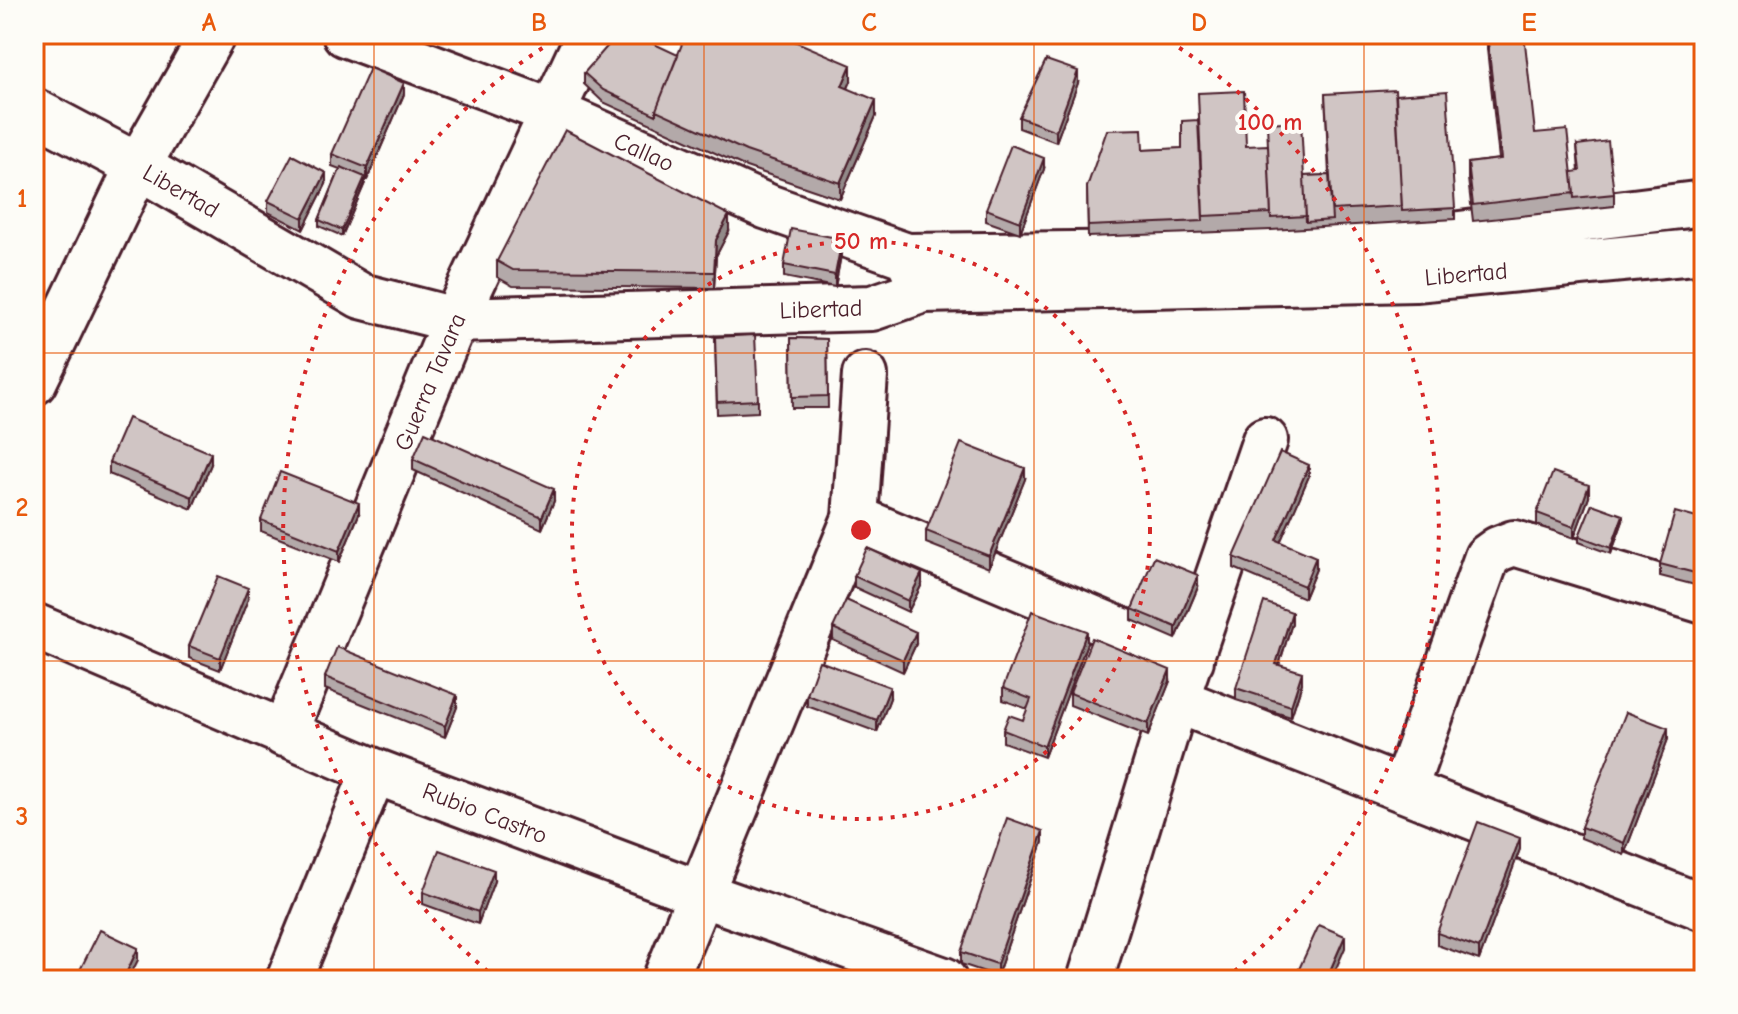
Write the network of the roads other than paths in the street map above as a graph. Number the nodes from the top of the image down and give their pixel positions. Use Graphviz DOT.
graph roads {
  1 [pos="213,34"];
  2 [pos="345,34"];
  3 [pos="589,34"];
  4 [pos="34,111"];
  5 [pos="552,112"];
  6 [pos="138,166"];
  7 [pos="1704,203"];
  8 [pos="1704,251"];
  9 [pos="916,273"];
  10 [pos="455,320"];
  11 [pos="865,375"];
  12 [pos="34,382"];
  13 [pos="1265,440"];
  14 [pos="855,518"];
  15 [pos="1704,601"];
  16 [pos="34,626"];
  17 [pos="1191,660"];
  18 [pos="1176,700"];
  19 [pos="284,734"];
  20 [pos="374,771"];
  21 [pos="1404,790"];
  22 [pos="701,894"];
  23 [pos="1704,908"];
  24 [pos="289,980"];
  25 [pos="665,980"];
  26 [pos="944,980"];
  27 [pos="1090,980"];
  1 -- 6 [label="street"];
  2 -- 5 [label="street, Callao"];
  3 -- 5 [label="street, Guerra Tavara"];
  4 -- 6 [label="street, Libertad"];
  5 -- 9 [label="street, Callao"];
  5 -- 10 [label="street, Guerra Tavara"];
  6 -- 10 [label="street, Libertad"];
  6 -- 12 [label="street"];
  7 -- 9 [label="street"];
  8 -- 9 [label="street, Libertad"];
  9 -- 10 [label="street, Libertad"];
  10 -- 19 [label="street, Guerra Tavara"];
  11 -- 14 [label="street"];
  13 -- 17 [label="street"];
  14 -- 17 [label="street"];
  14 -- 22 [label="street"];
  15 -- 21 [label="street"];
  16 -- 19 [label="street, Rubio Castro"];
  17 -- 18 [label="street"];
  18 -- 21 [label="street"];
  18 -- 27 [label="street"];
  19 -- 20 [label="street, Rubio Castro"];
  20 -- 22 [label="street, Rubio Castro"];
  20 -- 24 [label="street"];
  21 -- 23 [label="street"];
  22 -- 25 [label="street"];
  22 -- 26 [label="street, Rubio Castro"];
}
